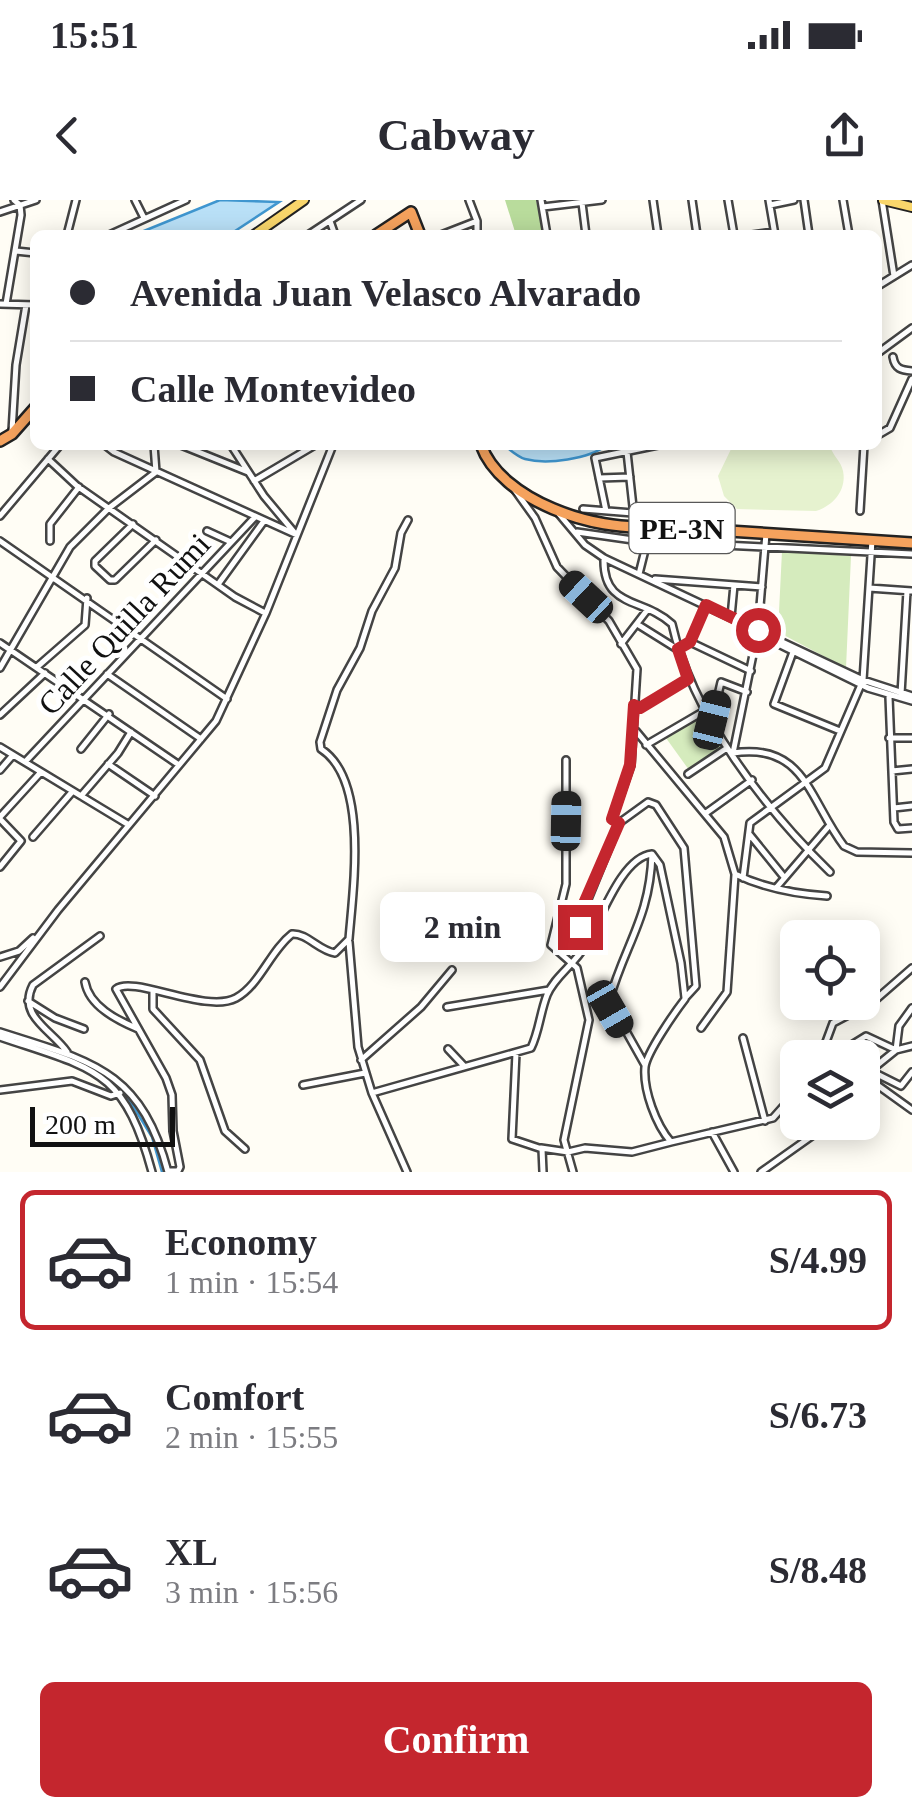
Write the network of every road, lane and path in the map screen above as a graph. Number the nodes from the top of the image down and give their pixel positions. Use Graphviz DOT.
graph roads {
  1 [pos="35,200"];
  2 [pos="76,200"];
  3 [pos="135,200"];
  4 [pos="186,200"];
  5 [pos="304,200"];
  6 [pos="361,200"];
  7 [pos="468,200"];
  8 [pos="602,200"];
  9 [pos="653,200"];
  10 [pos="692,200"];
  11 [pos="728,200"];
  12 [pos="794,200"];
  13 [pos="804,200"];
  14 [pos="843,200"];
  15 [pos="882,200"];
  16 [pos="770,202"];
  17 [pos="17,203"];
  18 [pos="582,203"];
  19 [pos="542,204"];
  20 [pos="912,207"];
  21 [pos="0,212"];
  22 [pos="144,218"];
  23 [pos="330,221"];
  24 [pos="476,221"];
  25 [pos="68,230"];
  26 [pos="119,230"];
  27 [pos="261,230"];
  28 [pos="316,230"];
  29 [pos="333,230"];
  30 [pos="383,230"];
  31 [pos="418,230"];
  32 [pos="454,230"];
  33 [pos="477,230"];
  34 [pos="546,230"];
  35 [pos="585,230"];
  36 [pos="657,230"];
  37 [pos="696,230"];
  38 [pos="733,230"];
  39 [pos="775,230"];
  40 [pos="808,230"];
  41 [pos="848,230"];
  42 [pos="16,251"];
  43 [pos="30,252"];
  44 [pos="912,265"];
  45 [pos="894,276"];
  46 [pos="882,284"];
  47 [pos="3,304"];
  48 [pos="26,305"];
  49 [pos="30,305"];
  50 [pos="912,328"];
  51 [pos="882,347"];
  52 [pos="893,357"];
  53 [pos="912,371"];
  54 [pos="912,379"];
  55 [pos="30,414"];
  56 [pos="882,433"];
  57 [pos="5,441"];
  58 [pos="56,450"];
  59 [pos="114,450"];
  60 [pos="154,450"];
  61 [pos="193,450"];
  62 [pos="234,450"];
  63 [pos="307,450"];
  64 [pos="331,450"];
  65 [pos="484,450"];
  66 [pos="636,450"];
  67 [pos="864,450"];
  68 [pos="627,452"];
  69 [pos="48,459"];
  70 [pos="156,472"];
  71 [pos="249,473"];
  72 [pos="630,477"];
  73 [pos="598,478"];
  74 [pos="254,481"];
  75 [pos="510,482"];
  76 [pos="79,488"];
  77 [pos="109,508"];
  78 [pos="583,509"];
  79 [pos="555,510"];
  80 [pos="606,511"];
  81 [pos="860,511"];
  82 [pos="635,514"];
  83 [pos="658,515"];
  84 [pos="0,516"];
  85 [pos="255,517"];
  86 [pos="265,520"];
  87 [pos="408,520"];
  88 [pos="132,524"];
  89 [pos="651,526"];
  90 [pos="635,528"];
  91 [pos="207,530"];
  92 [pos="577,532"];
  93 [pos="740,532"];
  94 [pos="766,534"];
  95 [pos="297,536"];
  96 [pos="156,540"];
  97 [pos="872,540"];
  98 [pos="0,541"];
  99 [pos="50,541"];
  100 [pos="232,542"];
  101 [pos="647,542"];
  102 [pos="912,543"];
  103 [pos="740,548"];
  104 [pos="764,548"];
  105 [pos="871,553"];
  106 [pos="912,554"];
  107 [pos="604,558"];
  108 [pos="203,572"];
  109 [pos="639,574"];
  110 [pos="53,575"];
  111 [pos="650,579"];
  112 [pos="219,583"];
  113 [pos="734,586"];
  114 [pos="762,587"];
  115 [pos="869,588"];
  116 [pos="910,591"];
  117 [pos="87,598"];
  118 [pos="706,605"];
  119 [pos="648,609"];
  120 [pos="266,613"];
  121 [pos="732,618"];
  122 [pos="637,624"];
  123 [pos="908,626"];
  124 [pos="758,631"];
  125 [pos="139,639"];
  126 [pos="690,642"];
  127 [pos="0,643"];
  128 [pos="622,644"];
  129 [pos="678,649"];
  130 [pos="11,650"];
  131 [pos="793,652"];
  132 [pos="903,660"];
  133 [pos="912,660"];
  134 [pos="0,668"];
  135 [pos="36,668"];
  136 [pos="751,671"];
  137 [pos="45,673"];
  138 [pos="107,674"];
  139 [pos="688,679"];
  140 [pos="861,682"];
  141 [pos="747,692"];
  142 [pos="889,694"];
  143 [pos="901,694"];
  144 [pos="85,698"];
  145 [pos="228,699"];
  146 [pos="912,699"];
  147 [pos="634,705"];
  148 [pos="706,710"];
  149 [pos="109,714"];
  150 [pos="0,716"];
  151 [pos="712,720"];
  152 [pos="634,729"];
  153 [pos="840,730"];
  154 [pos="132,731"];
  155 [pos="889,738"];
  156 [pos="912,738"];
  157 [pos="201,739"];
  158 [pos="646,745"];
  159 [pos="0,747"];
  160 [pos="81,749"];
  161 [pos="731,750"];
  162 [pos="13,756"];
  163 [pos="566,760"];
  164 [pos="26,762"];
  165 [pos="108,764"];
  166 [pos="179,765"];
  167 [pos="912,769"];
  168 [pos="0,770"];
  169 [pos="892,771"];
  170 [pos="41,772"];
  171 [pos="688,774"];
  172 [pos="752,780"];
  173 [pos="806,782"];
  174 [pos="72,792"];
  175 [pos="81,796"];
  176 [pos="155,796"];
  177 [pos="912,806"];
  178 [pos="771,808"];
  179 [pos="894,808"];
  180 [pos="706,813"];
  181 [pos="0,818"];
  182 [pos="619,823"];
  183 [pos="129,826"];
  184 [pos="829,826"];
  185 [pos="912,828"];
  186 [pos="750,836"];
  187 [pos="33,838"];
  188 [pos="806,850"];
  189 [pos="912,853"];
  190 [pos="652,854"];
  191 [pos="0,866"];
  192 [pos="830,872"];
  193 [pos="735,874"];
  194 [pos="784,877"];
  195 [pos="743,878"];
  196 [pos="776,888"];
  197 [pos="827,896"];
  198 [pos="607,902"];
  199 [pos="42,930"];
  200 [pos="100,936"];
  201 [pos="349,939"];
  202 [pos="0,957"];
  203 [pos="572,962"];
  204 [pos="912,968"];
  205 [pos="452,970"];
  206 [pos="84,982"];
  207 [pos="0,988"];
  208 [pos="548,990"];
  209 [pos="153,991"];
  210 [pos="685,998"];
  211 [pos="28,1001"];
  212 [pos="447,1006"];
  213 [pos="912,1008"];
  214 [pos="912,1018"];
  215 [pos="900,1026"];
  216 [pos="701,1028"];
  217 [pos="84,1029"];
  218 [pos="140,1031"];
  219 [pos="0,1034"];
  220 [pos="743,1038"];
  221 [pos="827,1040"];
  222 [pos="880,1043"];
  223 [pos="912,1046"];
  224 [pos="448,1049"];
  225 [pos="896,1050"];
  226 [pos="516,1053"];
  227 [pos="69,1054"];
  228 [pos="361,1060"];
  229 [pos="880,1061"];
  230 [pos="464,1066"];
  231 [pos="645,1066"];
  232 [pos="912,1072"];
  233 [pos="364,1073"];
  234 [pos="880,1077"];
  235 [pos="880,1083"];
  236 [pos="303,1086"];
  237 [pos="0,1090"];
  238 [pos="120,1093"];
  239 [pos="372,1093"];
  240 [pos="780,1110"];
  241 [pos="912,1110"];
  242 [pos="764,1121"];
  243 [pos="712,1132"];
  244 [pos="806,1140"];
  245 [pos="671,1142"];
  246 [pos="540,1148"];
  247 [pos="245,1150"];
  248 [pos="568,1152"];
  249 [pos="152,1172"];
  250 [pos="168,1172"];
  251 [pos="407,1172"];
  252 [pos="543,1172"];
  253 [pos="573,1172"];
  254 [pos="734,1172"];
  255 [pos="761,1172"];
  1 -- 17 [label="street"];
  2 -- 25 [label="street"];
  3 -- 22 [label="street"];
  4 -- 22 [label="street"];
  5 -- 27 [label="main road"];
  6 -- 23 [label="street"];
  7 -- 24 [label="street"];
  8 -- 18 [label="street"];
  9 -- 36 [label="street"];
  10 -- 37 [label="street"];
  11 -- 38 [label="street"];
  12 -- 16 [label="street"];
  13 -- 40 [label="street"];
  14 -- 41 [label="street"];
  15 -- 20 [label="main road"];
  15 -- 45 [label="street"];
  16 -- 39 [label="street"];
  17 -- 21 [label="street"];
  17 -- 42 [label="street"];
  18 -- 19 [label="street"];
  18 -- 35 [label="street"];
  19 -- 34 [label="street"];
  22 -- 26 [label="street"];
  23 -- 28 [label="street"];
  23 -- 29 [label="street"];
  24 -- 32 [label="street"];
  24 -- 33 [label="street"];
  30 -- 31 [label="highway"];
  42 -- 43 [label="street"];
  42 -- 47 [label="street"];
  44 -- 45 [label="street"];
  45 -- 46 [label="street"];
  47 -- 48 [label="street"];
  48 -- 49 [label="street"];
  48 -- 57 [label="street"];
  50 -- 51 [label="street"];
  52 -- 53 [label="street"];
  54 -- 56 [label="street"];
  55 -- 57 [label="highway"];
  58 -- 69 [label="street"];
  59 -- 70 [label="street"];
  60 -- 70 [label="street"];
  61 -- 71 [label="street"];
  62 -- 71 [label="street"];
  63 -- 74 [label="street"];
  64 -- 95 [label="street"];
  65 -- 75 [label="highway, PE-3N"];
  66 -- 68 [label="street"];
  67 -- 81 [label="street"];
  68 -- 72 [label="street"];
  68 -- 73 [label="street"];
  69 -- 76 [label="street"];
  69 -- 84 [label="street"];
  70 -- 77 [label="street"];
  70 -- 85 [label="street"];
  71 -- 74 [label="street"];
  72 -- 73 [label="street"];
  72 -- 82 [label="street"];
  73 -- 80 [label="street"];
  74 -- 95 [label="street"];
  75 -- 79 [label="highway, PE-3N"];
  75 -- 128 [label="street"];
  76 -- 77 [label="street"];
  76 -- 99 [label="street"];
  77 -- 88 [label="street"];
  77 -- 110 [label="street"];
  78 -- 80 [label="street"];
  79 -- 90 [label="highway, PE-3N"];
  79 -- 92 [label="street"];
  80 -- 82 [label="street"];
  82 -- 83 [label="street"];
  82 -- 90 [label="street"];
  85 -- 86 [label="street"];
  85 -- 100 [label="street, Calle Quilla Rumi"];
  86 -- 95 [label="street"];
  86 -- 112 [label="street"];
  87 -- 201 [label="street"];
  88 -- 96 [label="street"];
  88 -- 96 [label="street"];
  89 -- 90 [label="highway, PE-3N"];
  89 -- 93 [label="highway, PE-3N"];
  89 -- 101 [label="street"];
  91 -- 100 [label="street"];
  92 -- 101 [label="street"];
  92 -- 107 [label="street"];
  93 -- 94 [label="highway, PE-3N"];
  93 -- 103 [label="street"];
  94 -- 97 [label="highway, PE-3N"];
  94 -- 104 [label="street"];
  95 -- 120 [label="street"];
  96 -- 108 [label="street"];
  97 -- 102 [label="highway, PE-3N"];
  97 -- 105 [label="street"];
  98 -- 110 [label="street"];
  100 -- 108 [label="street, Calle Quilla Rumi"];
  101 -- 103 [label="street"];
  101 -- 109 [label="street"];
  103 -- 104 [label="street"];
  104 -- 105 [label="street"];
  104 -- 114 [label="street"];
  105 -- 106 [label="street"];
  105 -- 115 [label="street"];
  107 -- 109 [label="street"];
  107 -- 119 [label="street"];
  108 -- 112 [label="street"];
  108 -- 125 [label="street, Calle Quilla Rumi"];
  109 -- 111 [label="street"];
  110 -- 117 [label="street"];
  110 -- 130 [label="street"];
  111 -- 113 [label="street"];
  111 -- 118 [label="street"];
  112 -- 120 [label="street"];
  113 -- 114 [label="street"];
  113 -- 121 [label="street"];
  114 -- 124 [label="street"];
  115 -- 116 [label="street"];
  115 -- 140 [label="street"];
  116 -- 123 [label="street"];
  117 -- 125 [label="street"];
  117 -- 135 [label="street"];
  118 -- 121 [label="street"];
  118 -- 126 [label="street"];
  119 -- 122 [label="street"];
  119 -- 129 [label="street"];
  120 -- 145 [label="street"];
  121 -- 124 [label="street"];
  122 -- 128 [label="street"];
  122 -- 129 [label="street"];
  123 -- 132 [label="street"];
  124 -- 131 [label="street"];
  124 -- 136 [label="street"];
  124 -- 140 [label="street"];
  125 -- 138 [label="street, Calle Quilla Rumi"];
  125 -- 145 [label="street"];
  126 -- 129 [label="street"];
  126 -- 136 [label="street"];
  127 -- 130 [label="street"];
  128 -- 147 [label="street"];
  129 -- 139 [label="street"];
  130 -- 134 [label="street"];
  130 -- 135 [label="street"];
  131 -- 140 [label="street"];
  131 -- 153 [label="street"];
  132 -- 133 [label="street"];
  132 -- 143 [label="street"];
  135 -- 137 [label="street"];
  136 -- 141 [label="street"];
  137 -- 144 [label="street"];
  137 -- 150 [label="street"];
  138 -- 144 [label="street, Calle Quilla Rumi"];
  138 -- 157 [label="street"];
  139 -- 147 [label="street"];
  139 -- 148 [label="street"];
  140 -- 142 [label="street"];
  140 -- 153 [label="street"];
  141 -- 151 [label="street"];
  141 -- 161 [label="street"];
  142 -- 143 [label="street"];
  142 -- 146 [label="street"];
  142 -- 155 [label="street"];
  143 -- 146 [label="street"];
  144 -- 149 [label="street"];
  144 -- 164 [label="street, Calle Quilla Rumi"];
  145 -- 157 [label="street"];
  147 -- 152 [label="street"];
  148 -- 151 [label="street"];
  148 -- 158 [label="street"];
  149 -- 154 [label="street"];
  149 -- 160 [label="street"];
  151 -- 161 [label="street"];
  152 -- 158 [label="street"];
  152 -- 182 [label="street"];
  153 -- 173 [label="street"];
  154 -- 165 [label="street"];
  154 -- 166 [label="street"];
  155 -- 156 [label="street"];
  155 -- 169 [label="street"];
  157 -- 166 [label="street"];
  158 -- 180 [label="street"];
  159 -- 162 [label="street"];
  161 -- 171 [label="street"];
  161 -- 172 [label="street"];
  161 -- 173 [label="street"];
  162 -- 164 [label="street"];
  162 -- 168 [label="street"];
  163 -- 203 [label="street"];
  164 -- 170 [label="street"];
  165 -- 175 [label="street"];
  165 -- 176 [label="street"];
  166 -- 176 [label="street"];
  167 -- 169 [label="street"];
  169 -- 179 [label="street"];
  170 -- 174 [label="street"];
  170 -- 181 [label="street"];
  172 -- 178 [label="street"];
  172 -- 180 [label="street"];
  173 -- 178 [label="street"];
  173 -- 184 [label="street"];
  174 -- 175 [label="street"];
  174 -- 187 [label="street"];
  175 -- 183 [label="street"];
  176 -- 183 [label="street"];
  177 -- 179 [label="street"];
  178 -- 186 [label="street"];
  178 -- 188 [label="street"];
  179 -- 185 [label="street"];
  180 -- 193 [label="street"];
  181 -- 191 [label="street"];
  182 -- 198 [label="street"];
  182 -- 210 [label="street"];
  183 -- 199 [label="street"];
  184 -- 188 [label="street"];
  184 -- 189 [label="street"];
  186 -- 194 [label="street"];
  186 -- 195 [label="street"];
  188 -- 192 [label="street"];
  188 -- 194 [label="street"];
  190 -- 198 [label="street"];
  190 -- 210 [label="street"];
  190 -- 231 [label="street"];
  193 -- 195 [label="street"];
  193 -- 216 [label="street"];
  194 -- 196 [label="street"];
  195 -- 196 [label="street"];
  196 -- 197 [label="street"];
  198 -- 203 [label="street"];
  199 -- 202 [label="street"];
  199 -- 207 [label="street"];
  200 -- 211 [label="street"];
  201 -- 209 [label="street"];
  201 -- 228 [label="street"];
  203 -- 208 [label="street"];
  203 -- 248 [label="street"];
  204 -- 221 [label="street"];
  205 -- 228 [label="street"];
  206 -- 218 [label="street"];
  208 -- 212 [label="street"];
  208 -- 226 [label="street"];
  209 -- 218 [label="street"];
  209 -- 247 [label="street"];
  210 -- 231 [label="street"];
  211 -- 217 [label="street"];
  211 -- 227 [label="street"];
  213 -- 215 [label="street"];
  214 -- 215 [label="street"];
  215 -- 225 [label="street"];
  218 -- 250 [label="street"];
  219 -- 227 [label="street"];
  219 -- 238 [label="street"];
  220 -- 242 [label="street"];
  222 -- 225 [label="street"];
  223 -- 225 [label="street"];
  224 -- 230 [label="street"];
  225 -- 229 [label="street"];
  226 -- 230 [label="street"];
  226 -- 246 [label="street"];
  227 -- 250 [label="street"];
  228 -- 233 [label="street"];
  230 -- 239 [label="street"];
  231 -- 245 [label="street"];
  232 -- 234 [label="street"];
  233 -- 236 [label="street"];
  233 -- 239 [label="street"];
  235 -- 241 [label="street"];
  237 -- 238 [label="street"];
  238 -- 249 [label="street"];
  239 -- 251 [label="street"];
  240 -- 242 [label="street"];
  242 -- 243 [label="street"];
  243 -- 245 [label="street"];
  243 -- 254 [label="street"];
  244 -- 255 [label="street"];
  245 -- 248 [label="street"];
  246 -- 248 [label="street"];
  246 -- 252 [label="street"];
  248 -- 253 [label="street"];
}
